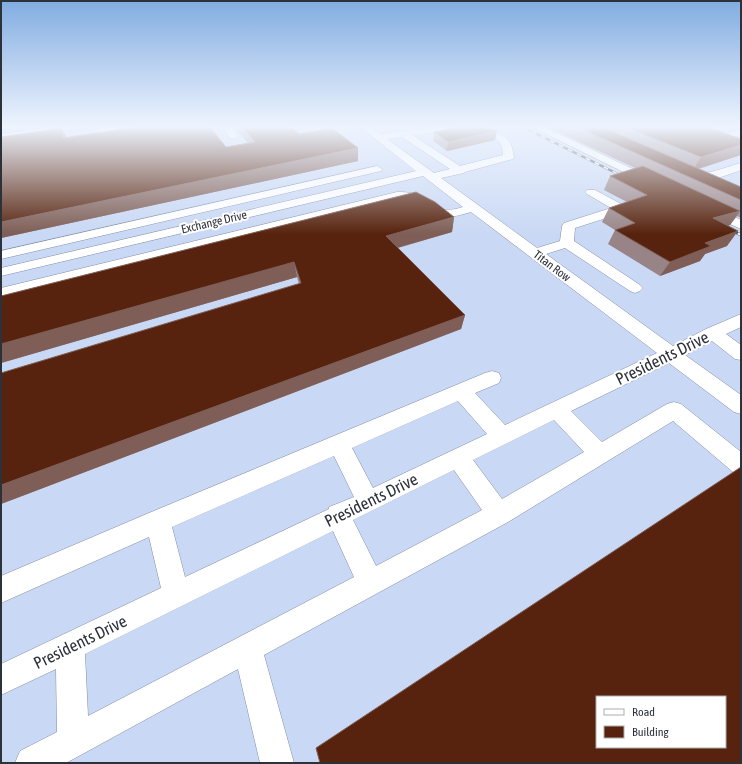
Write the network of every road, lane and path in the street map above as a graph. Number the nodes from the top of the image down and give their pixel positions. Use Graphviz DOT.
graph roads {
  1 [pos="412,163"];
  2 [pos="449,163"];
  3 [pos="488,163"];
  4 [pos="611,163"];
  5 [pos="741,166"];
  6 [pos="376,169"];
  7 [pos="460,170"];
  8 [pos="681,170"];
  9 [pos="429,175"];
  10 [pos="696,177"];
  11 [pos="371,185"];
  12 [pos="715,185"];
  13 [pos="664,188"];
  14 [pos="282,190"];
  15 [pos="591,192"];
  16 [pos="386,199"];
  17 [pos="293,204"];
  18 [pos="699,205"];
  19 [pos="473,208"];
  20 [pos="185,213"];
  21 [pos="302,219"];
  22 [pos="741,226"];
  23 [pos="191,228"];
  24 [pos="88,235"];
  25 [pos="567,243"];
  26 [pos="199,244"];
  27 [pos="90,252"];
  28 [pos="535,253"];
  29 [pos="1,255"];
  30 [pos="90,271"];
  31 [pos="1,272"];
  32 [pos="635,288"];
  33 [pos="1,293"];
  34 [pos="741,320"];
  35 [pos="712,333"];
  36 [pos="670,354"];
  37 [pos="741,354"];
  38 [pos="492,378"];
  39 [pos="461,391"];
  40 [pos="741,406"];
  41 [pos="556,409"];
  42 [pos="502,436"];
  43 [pos="339,444"];
  44 [pos="600,454"];
  45 [pos="458,457"];
  46 [pos="741,465"];
  47 [pos="368,501"];
  48 [pos="499,514"];
  49 [pos="338,516"];
  50 [pos="158,521"];
  51 [pos="370,582"];
  52 [pos="1,590"];
  53 [pos="176,595"];
  54 [pos="70,646"];
  55 [pos="247,648"];
  56 [pos="1,680"];
  57 [pos="73,741"];
  58 [pos="32,763"];
  59 [pos="277,763"];
  1 -- 9 [label="street, Titan Row"];
  2 -- 7 [label="street"];
  3 -- 7 [label="street, Exchange Drive"];
  4 -- 13 [label="street"];
  5 -- 10 [label="street"];
  6 -- 14 [label="street"];
  7 -- 9 [label="street, Exchange Drive"];
  8 -- 10 [label="street"];
  9 -- 11 [label="street, Exchange Drive"];
  9 -- 19 [label="street, Titan Row"];
  10 -- 12 [label="street"];
  11 -- 16 [label="street"];
  11 -- 17 [label="street, Exchange Drive"];
  14 -- 17 [label="street"];
  14 -- 20 [label="street"];
  15 -- 25 [label="street"];
  16 -- 19 [label="street"];
  16 -- 21 [label="street"];
  17 -- 21 [label="street"];
  17 -- 23 [label="street, Exchange Drive"];
  18 -- 22 [label="street"];
  19 -- 28 [label="street, Titan Row"];
  20 -- 23 [label="street"];
  20 -- 24 [label="street"];
  21 -- 26 [label="street"];
  23 -- 26 [label="street"];
  23 -- 27 [label="street, Exchange Drive"];
  24 -- 27 [label="street"];
  24 -- 29 [label="street"];
  25 -- 28 [label="street"];
  25 -- 32 [label="street"];
  26 -- 30 [label="street"];
  27 -- 30 [label="street"];
  27 -- 31 [label="street, Exchange Drive"];
  28 -- 36 [label="street, Titan Row"];
  30 -- 33 [label="street"];
  34 -- 35 [label="street, Presidents Drive"];
  35 -- 36 [label="street, Presidents Drive"];
  35 -- 37 [label="street"];
  36 -- 40 [label="street, Titan Row"];
  36 -- 41 [label="street, Presidents Drive"];
  38 -- 39 [label="street"];
  39 -- 42 [label="street"];
  39 -- 43 [label="street"];
  41 -- 42 [label="street, Presidents Drive"];
  41 -- 44 [label="street"];
  42 -- 45 [label="street, Presidents Drive"];
  43 -- 47 [label="street"];
  43 -- 50 [label="street"];
  44 -- 46 [label="street"];
  44 -- 48 [label="street"];
  45 -- 47 [label="street, Presidents Drive"];
  45 -- 48 [label="street"];
  47 -- 49 [label="street, Presidents Drive"];
  48 -- 51 [label="street"];
  49 -- 51 [label="street"];
  49 -- 53 [label="street, Presidents Drive"];
  50 -- 52 [label="street"];
  50 -- 53 [label="street"];
  51 -- 55 [label="street"];
  53 -- 54 [label="street, Presidents Drive"];
  54 -- 56 [label="street, Presidents Drive"];
  54 -- 57 [label="street"];
  55 -- 57 [label="street"];
  55 -- 59 [label="street"];
  57 -- 58 [label="street"];
}
